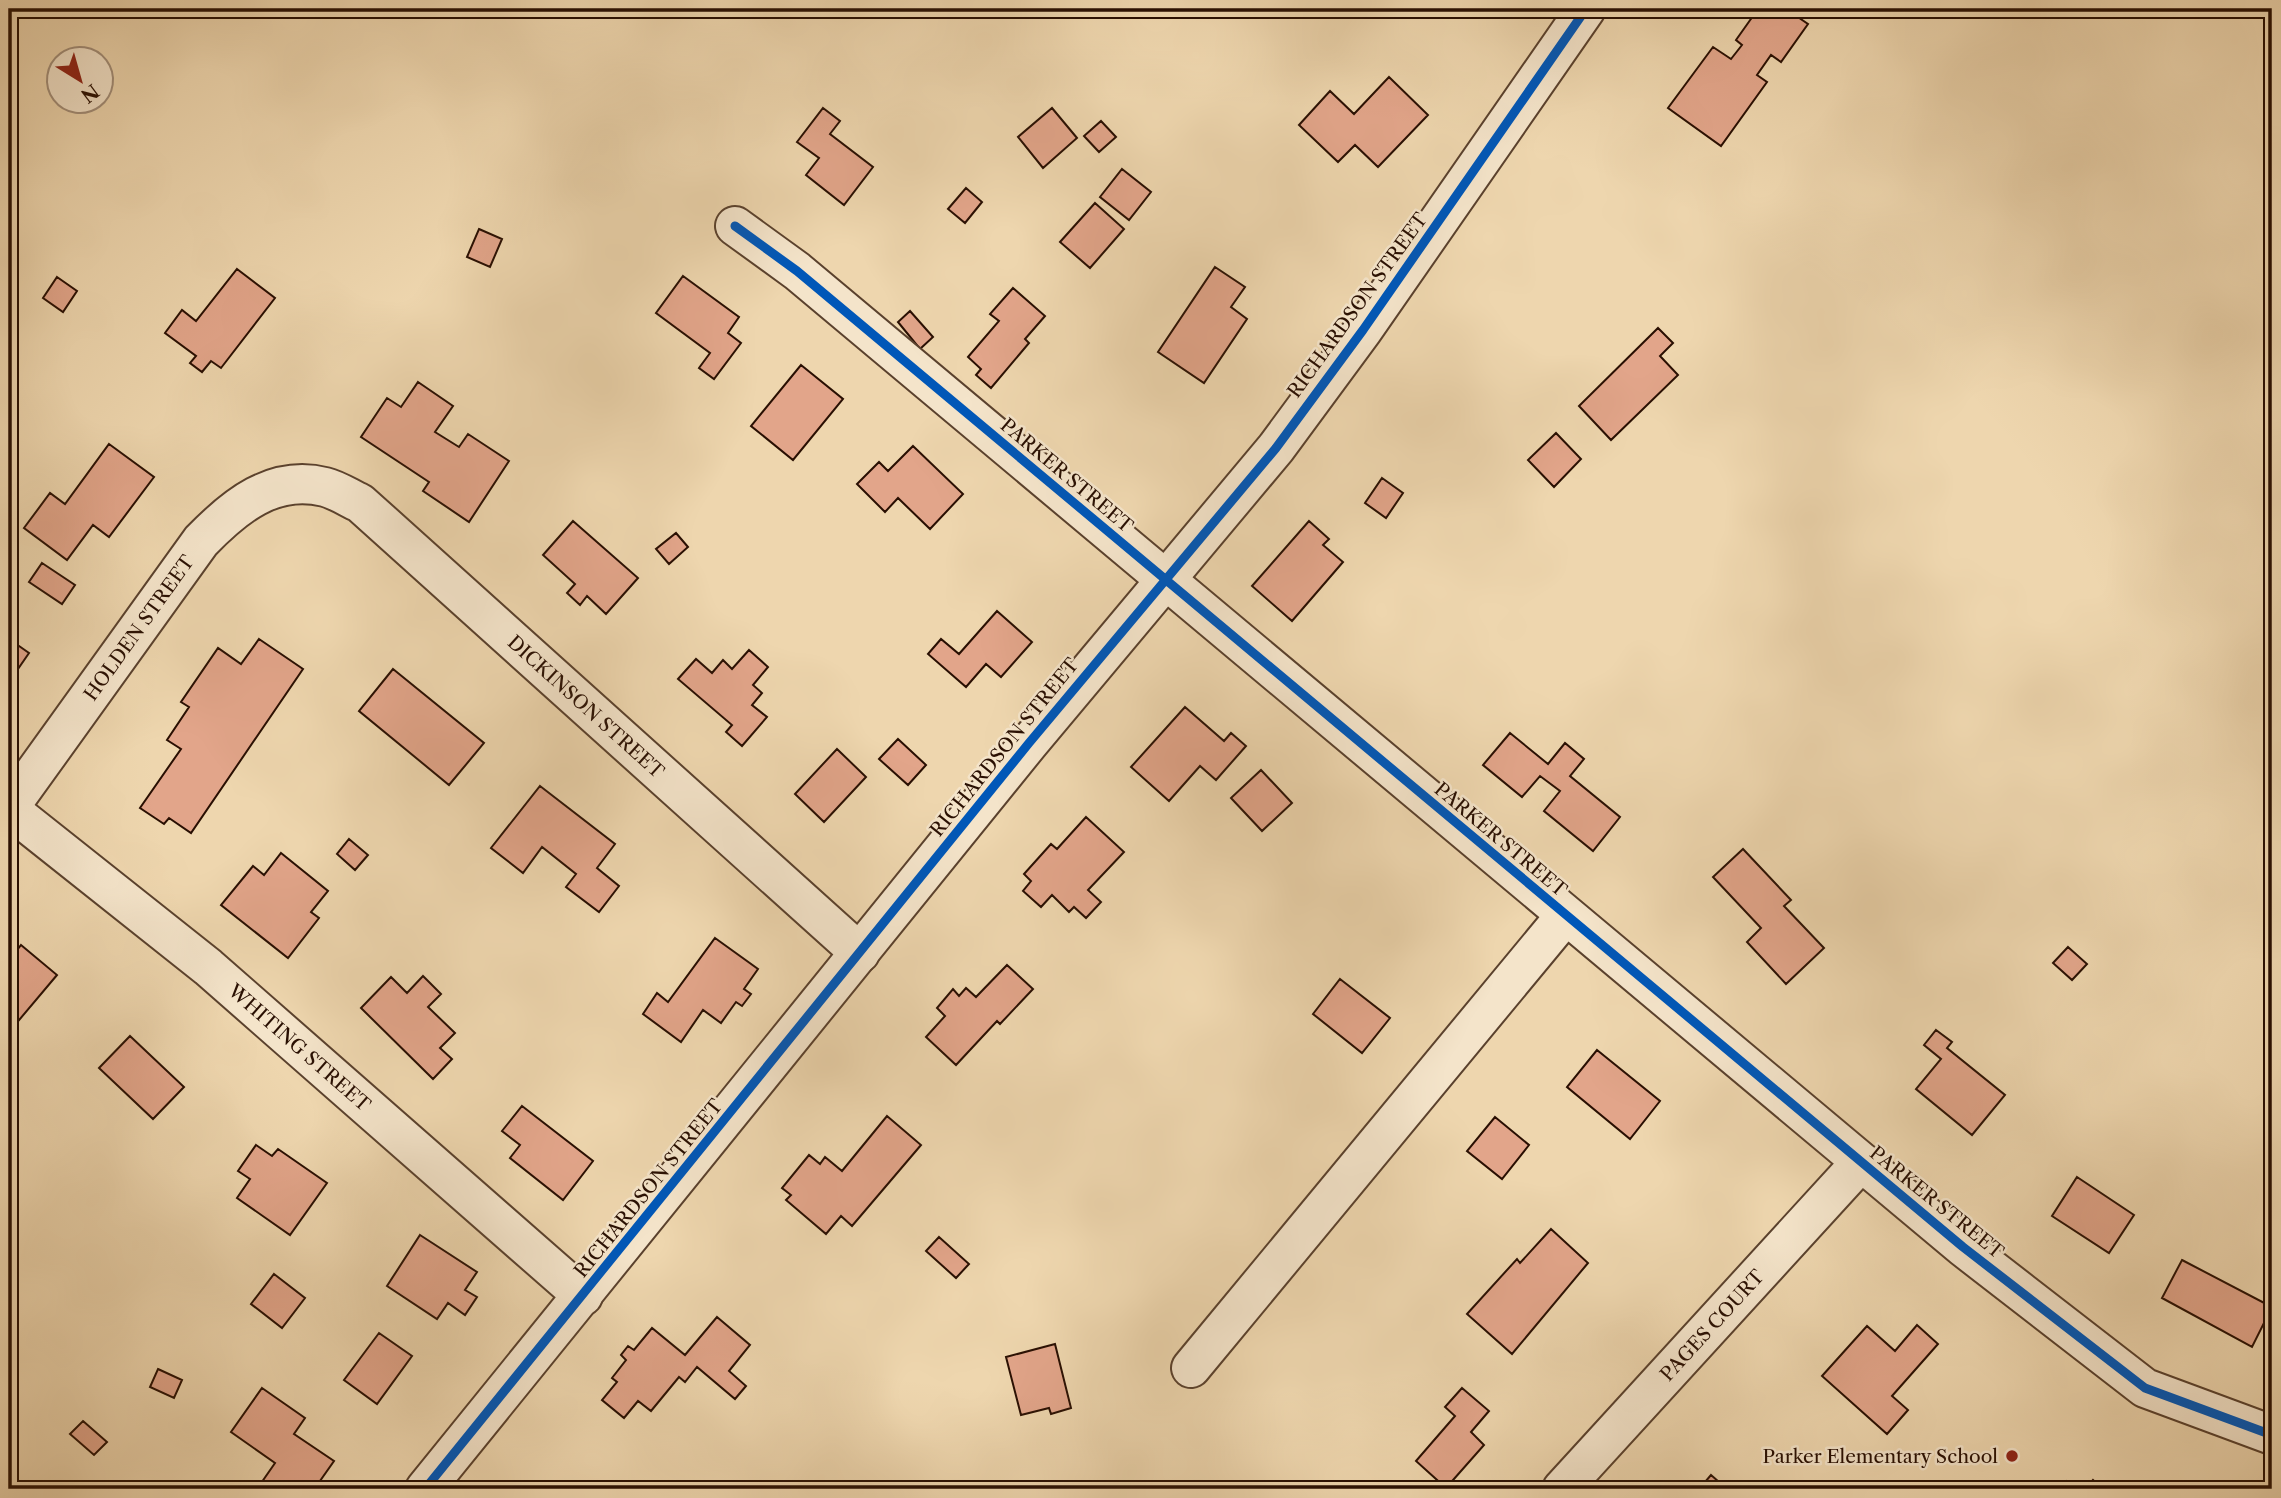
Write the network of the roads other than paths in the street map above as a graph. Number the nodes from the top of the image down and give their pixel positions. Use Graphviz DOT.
graph roads {
  1 [pos="1586,9"];
  2 [pos="735,226"];
  3 [pos="299,485"];
  4 [pos="1165,580"];
  5 [pos="9,809"];
  6 [pos="1565,916"];
  7 [pos="860,953"];
  8 [pos="1861,1162"];
  9 [pos="583,1296"];
  10 [pos="1191,1368"];
  11 [pos="2272,1435"];
  12 [pos="425,1489"];
  13 [pos="1562,1489"];
  1 -- 4 [label="street, RICHARDSON STREET"];
  2 -- 4 [label="street, PARKER STREET"];
  3 -- 5 [label="street, HOLDEN STREET"];
  3 -- 7 [label="street, DICKINSON STREET"];
  4 -- 6 [label="street, PARKER STREET"];
  4 -- 7 [label="street, RICHARDSON STREET"];
  5 -- 9 [label="street, WHITING STREET"];
  6 -- 8 [label="street, PARKER STREET"];
  6 -- 10 [label="street"];
  7 -- 9 [label="street, RICHARDSON STREET"];
  8 -- 11 [label="street, PARKER STREET"];
  8 -- 13 [label="street, PAGES COURT"];
  9 -- 12 [label="street, RICHARDSON STREET"];
}
